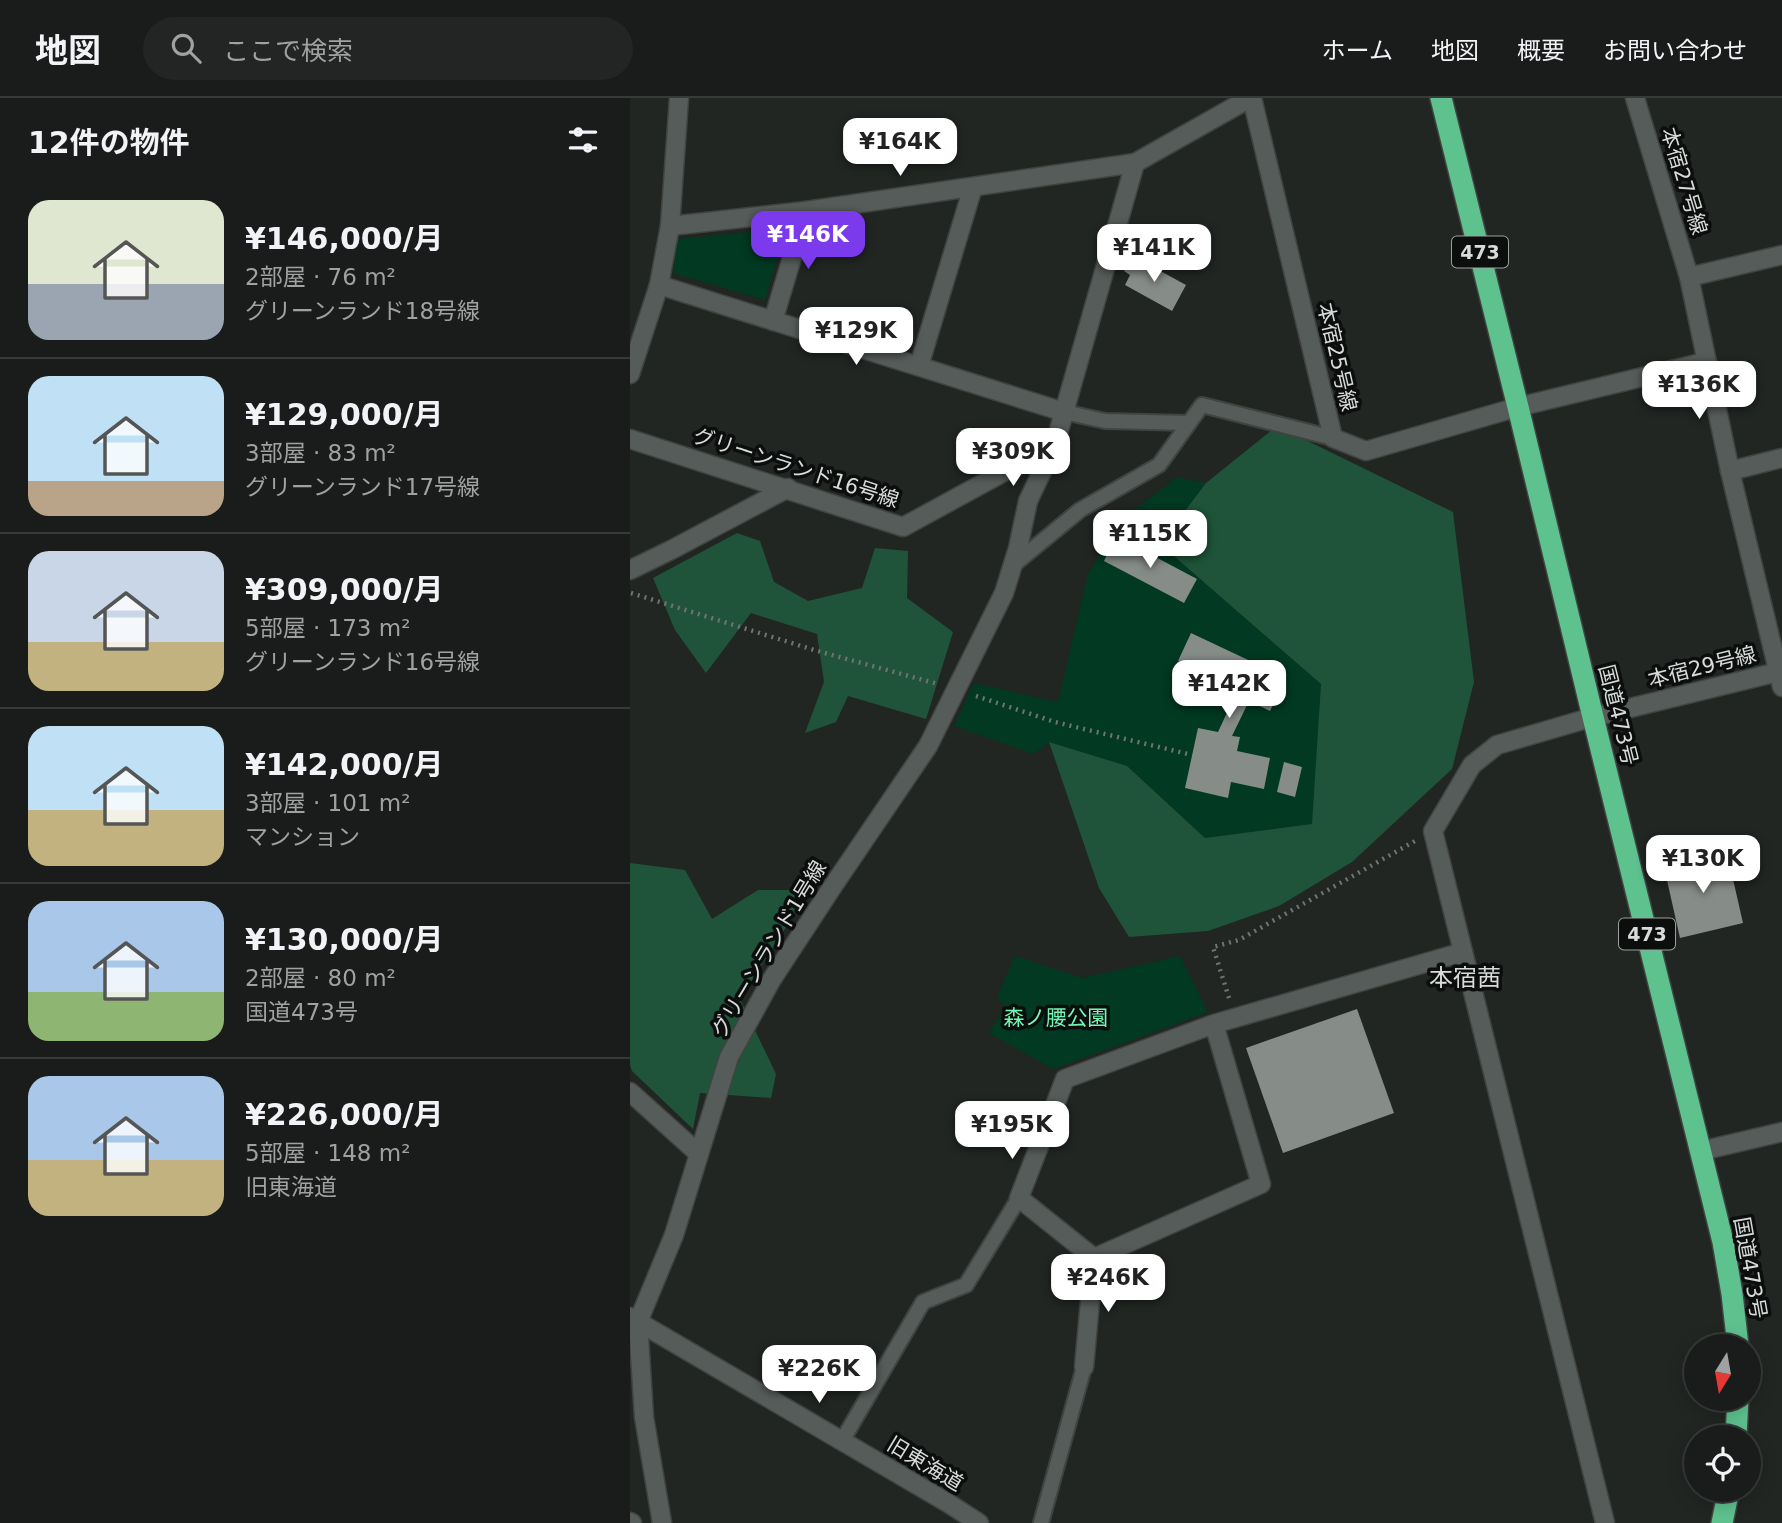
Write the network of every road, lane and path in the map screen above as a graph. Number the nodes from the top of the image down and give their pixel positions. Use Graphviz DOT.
graph roads {
  1 [pos="679,98"];
  2 [pos="1251,98"];
  3 [pos="1441,98"];
  4 [pos="1635,98"];
  5 [pos="1135,163"];
  6 [pos="973,187"];
  7 [pos="806,211"];
  8 [pos="670,226"];
  9 [pos="1782,255"];
  10 [pos="1689,277"];
  11 [pos="659,285"];
  12 [pos="773,321"];
  13 [pos="1705,362"];
  14 [pos="919,366"];
  15 [pos="630,374"];
  16 [pos="1518,407"];
  17 [pos="1064,412"];
  18 [pos="1189,423"];
  19 [pos="1332,438"];
  20 [pos="630,439"];
  21 [pos="1055,444"];
  22 [pos="1782,458"];
  23 [pos="1730,471"];
  24 [pos="788,488"];
  25 [pos="1012,566"];
  26 [pos="630,570"];
  27 [pos="630,593"];
  28 [pos="1781,677"];
  29 [pos="957,690"];
  30 [pos="1593,718"];
  31 [pos="1192,755"];
  32 [pos="1433,831"];
  33 [pos="1463,952"];
  34 [pos="1236,1018"];
  35 [pos="1214,1024"];
  36 [pos="630,1091"];
  37 [pos="1782,1132"];
  38 [pos="1701,1151"];
  39 [pos="699,1154"];
  40 [pos="1018,1198"];
  41 [pos="1094,1258"];
  42 [pos="634,1319"];
  43 [pos="1737,1334"];
  44 [pos="1084,1367"];
  45 [pos="842,1441"];
  46 [pos="1726,1502"];
  47 [pos="662,1523"];
  48 [pos="979,1523"];
  49 [pos="1041,1523"];
  50 [pos="1605,1523"];
  51 [pos="1722,1523"];
  1 -- 8 [label="street"];
  2 -- 5 [label="street"];
  2 -- 19 [label="street, 本宿25号線"];
  3 -- 16 [label="highway, 国道473号 / 473"];
  4 -- 10 [label="street, 本宿27号線"];
  5 -- 6 [label="street"];
  5 -- 17 [label="street"];
  6 -- 7 [label="street"];
  6 -- 14 [label="street"];
  7 -- 8 [label="street"];
  7 -- 12 [label="street"];
  8 -- 11 [label="street"];
  9 -- 10 [label="street"];
  10 -- 13 [label="street, 本宿27号線"];
  11 -- 12 [label="street"];
  11 -- 15 [label="street"];
  12 -- 14 [label="street"];
  13 -- 16 [label="street, 本宿25号線"];
  13 -- 23 [label="street, 本宿27号線"];
  14 -- 17 [label="street"];
  16 -- 19 [label="street, 本宿25号線"];
  16 -- 30 [label="highway, 国道473号 / 473"];
  17 -- 18 [label="lane"];
  17 -- 21 [label="street"];
  18 -- 19 [label="lane"];
  18 -- 25 [label="lane"];
  20 -- 24 [label="street, グリーンランド16号線"];
  21 -- 24 [label="street, グリーンランド16号線"];
  21 -- 25 [label="street, グリーンランド1号線"];
  22 -- 23 [label="street"];
  23 -- 28 [label="street"];
  24 -- 26 [label="street"];
  25 -- 29 [label="street, グリーンランド1号線"];
  27 -- 29 [label="path"];
  28 -- 30 [label="street, 本宿29号線"];
  29 -- 31 [label="path"];
  29 -- 39 [label="street, グリーンランド1号線"];
  30 -- 32 [label="street, 本宿29号線"];
  30 -- 38 [label="highway, 国道473号 / 473"];
  32 -- 33 [label="street"];
  32 -- 34 [label="path"];
  33 -- 34 [label="street"];
  33 -- 50 [label="street"];
  34 -- 35 [label="street"];
  35 -- 40 [label="street"];
  35 -- 41 [label="street"];
  36 -- 39 [label="street"];
  37 -- 38 [label="street"];
  38 -- 43 [label="highway, 国道473号 / 473"];
  39 -- 42 [label="street, グリーンランド1号線"];
  40 -- 41 [label="street"];
  40 -- 45 [label="lane"];
  41 -- 44 [label="street"];
  42 -- 45 [label="street, 旧東海道"];
  42 -- 47 [label="street, グリーンランド1号線"];
  44 -- 49 [label="lane"];
  45 -- 48 [label="street, 旧東海道"];
  46 -- 51 [label="highway"];
}
